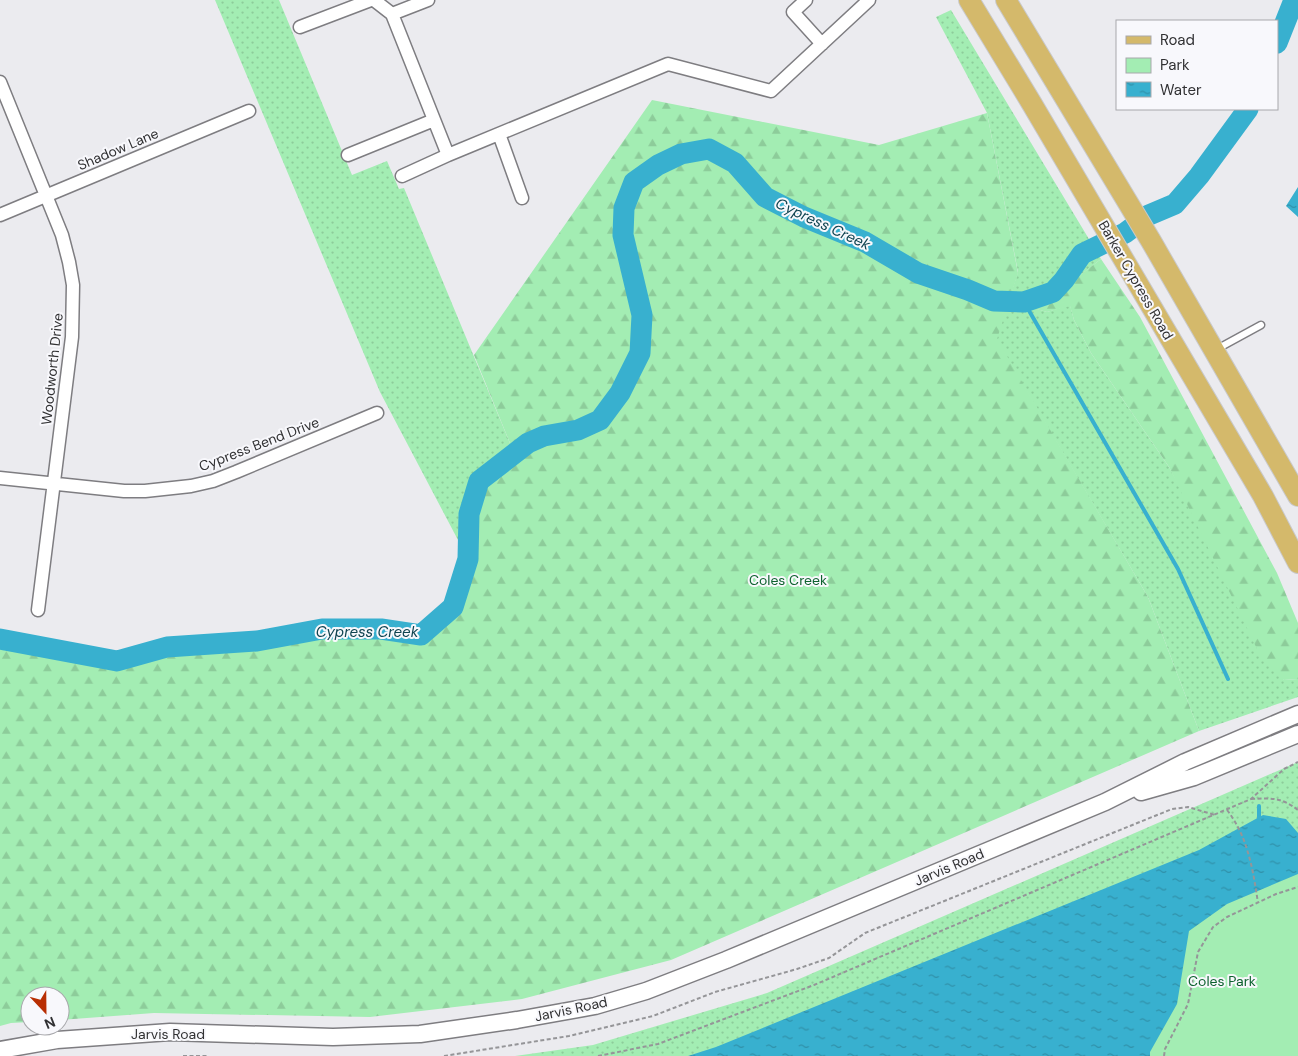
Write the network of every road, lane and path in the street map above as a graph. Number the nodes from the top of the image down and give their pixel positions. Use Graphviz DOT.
graph roads {
  1 [pos="373,0"];
  2 [pos="428,0"];
  3 [pos="806,0"];
  4 [pos="869,0"];
  5 [pos="969,0"];
  6 [pos="1006,0"];
  7 [pos="392,14"];
  8 [pos="300,27"];
  9 [pos="822,44"];
  10 [pos="0,82"];
  11 [pos="248,111"];
  12 [pos="434,120"];
  13 [pos="499,134"];
  14 [pos="348,154"];
  15 [pos="448,155"];
  16 [pos="402,176"];
  17 [pos="47,195"];
  18 [pos="522,198"];
  19 [pos="0,215"];
  20 [pos="1262,325"];
  21 [pos="1215,350"];
  22 [pos="377,413"];
  23 [pos="0,478"];
  24 [pos="53,484"];
  25 [pos="1295,486"];
  26 [pos="1263,496"];
  27 [pos="1298,562"];
  28 [pos="38,610"];
  29 [pos="1298,714"];
  30 [pos="1298,734"];
  31 [pos="1298,762"];
  32 [pos="1251,800"];
  33 [pos="1105,802"];
  34 [pos="1227,810"];
  35 [pos="1298,810"];
  36 [pos="1216,815"];
  37 [pos="1298,887"];
  38 [pos="1258,903"];
  39 [pos="0,1050"];
  40 [pos="183,1056"];
  41 [pos="208,1056"];
  42 [pos="444,1056"];
  43 [pos="598,1056"];
  44 [pos="1164,1056"];
  1 -- 7 [label="street"];
  1 -- 8 [label="street"];
  2 -- 7 [label="street"];
  3 -- 9 [label="street"];
  4 -- 9 [label="street"];
  5 -- 26 [label="main road, Barker Cypress Road"];
  6 -- 21 [label="main road"];
  7 -- 12 [label="street"];
  9 -- 13 [label="street"];
  10 -- 17 [label="street, Woodworth Drive"];
  11 -- 17 [label="street, Shadow Lane"];
  12 -- 14 [label="street"];
  12 -- 15 [label="street"];
  13 -- 15 [label="street"];
  13 -- 18 [label="street"];
  15 -- 16 [label="street"];
  17 -- 19 [label="street, Shadow Lane"];
  17 -- 24 [label="street, Woodworth Drive"];
  20 -- 21 [label="lane"];
  21 -- 25 [label="main road"];
  22 -- 24 [label="street, Cypress Bend Drive"];
  23 -- 24 [label="street, Cypress Bend Drive"];
  24 -- 28 [label="street, Woodworth Drive"];
  25 -- 26 [label="main road"];
  26 -- 27 [label="main road, Barker Cypress Road"];
  29 -- 33 [label="street, Jarvis Road"];
  30 -- 33 [label="street, Jarvis Road"];
  31 -- 32 [label="path"];
  32 -- 34 [label="path"];
  32 -- 35 [label="path"];
  33 -- 39 [label="street, Jarvis Road"];
  34 -- 36 [label="path"];
  34 -- 38 [label="path"];
  36 -- 42 [label="path"];
  36 -- 43 [label="path"];
  37 -- 38 [label="path"];
  38 -- 44 [label="path"];
  40 -- 41 [label="path"];
}
